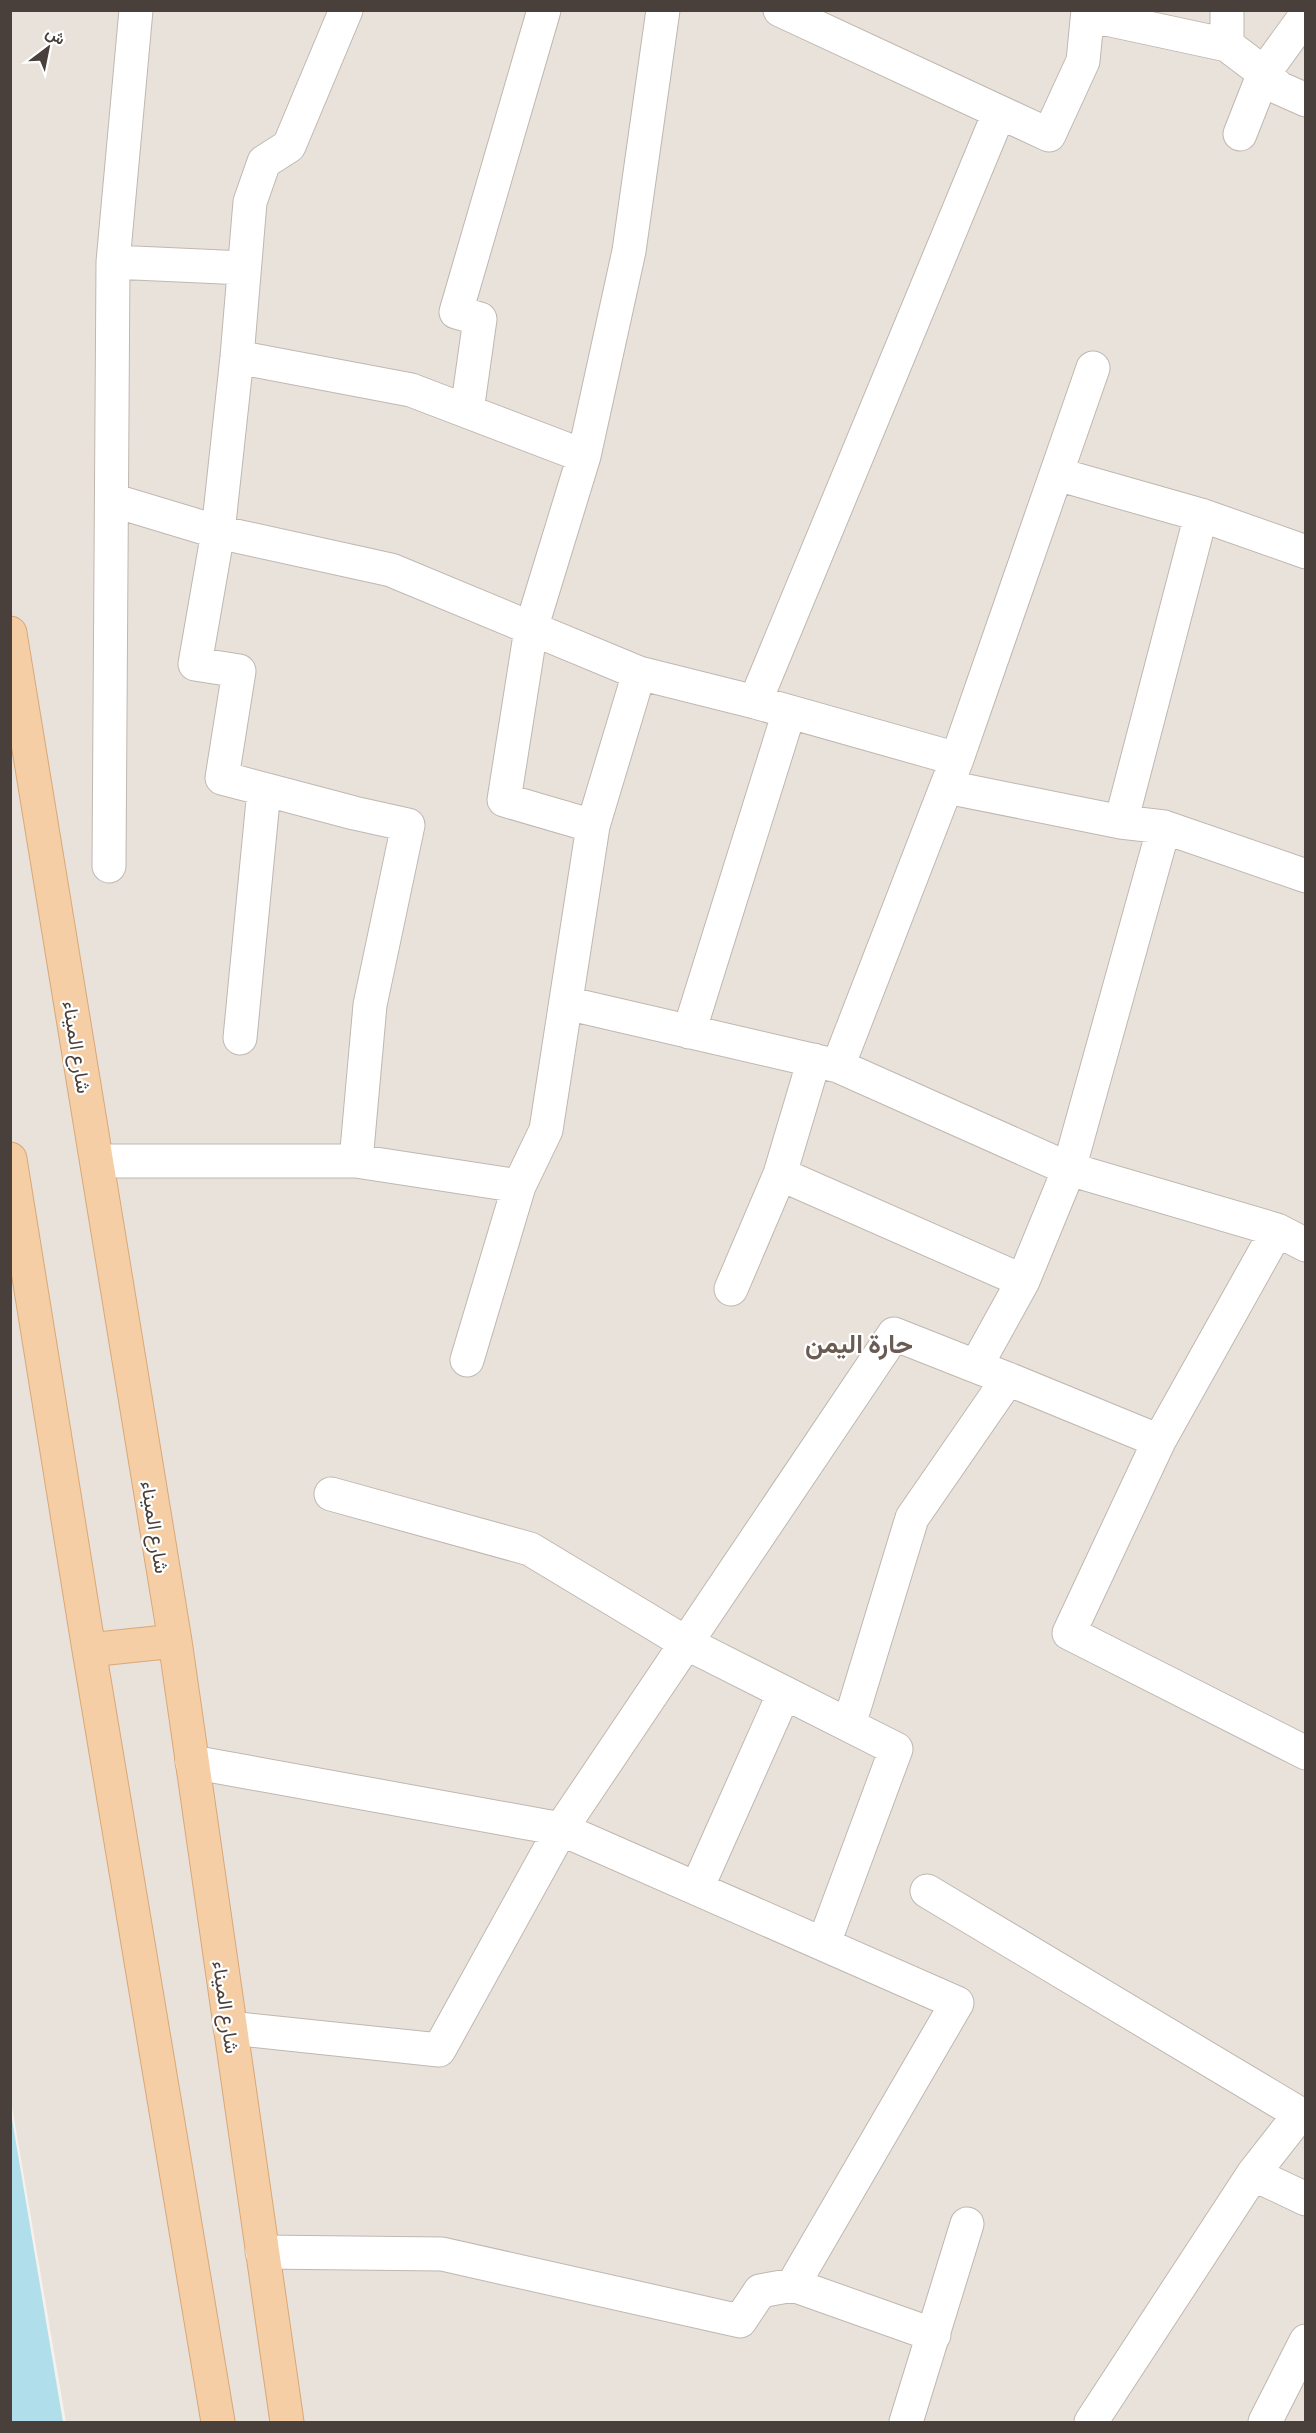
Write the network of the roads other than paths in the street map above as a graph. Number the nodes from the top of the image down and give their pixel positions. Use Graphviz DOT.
graph roads {
  1 [pos="136,10"];
  2 [pos="346,10"];
  3 [pos="544,10"];
  4 [pos="663,10"];
  5 [pos="1227,10"];
  6 [pos="785,12"];
  7 [pos="1088,13"];
  8 [pos="1305,15"];
  9 [pos="1227,45"];
  10 [pos="1264,73"];
  11 [pos="1305,100"];
  12 [pos="999,113"];
  13 [pos="1240,134"];
  14 [pos="113,262"];
  15 [pos="244,268"];
  16 [pos="237,357"];
  17 [pos="1094,368"];
  18 [pos="467,411"];
  19 [pos="584,456"];
  20 [pos="1057,474"];
  21 [pos="112,501"];
  22 [pos="1201,515"];
  23 [pos="218,532"];
  24 [pos="1305,552"];
  25 [pos="531,629"];
  26 [pos="10,633"];
  27 [pos="639,673"];
  28 [pos="755,702"];
  29 [pos="789,712"];
  30 [pos="952,773"];
  31 [pos="264,790"];
  32 [pos="1121,822"];
  33 [pos="593,826"];
  34 [pos="1164,827"];
  35 [pos="109,867"];
  36 [pos="1305,876"];
  37 [pos="566,1003"];
  38 [pos="689,1032"];
  39 [pos="240,1038"];
  40 [pos="826,1063"];
  41 [pos="10,1159"];
  42 [pos="97,1161"];
  43 [pos="356,1161"];
  44 [pos="1069,1169"];
  45 [pos="780,1174"];
  46 [pos="519,1186"];
  47 [pos="1276,1230"];
  48 [pos="1305,1245"];
  49 [pos="1023,1281"];
  50 [pos="731,1289"];
  51 [pos="467,1360"];
  52 [pos="976,1366"];
  53 [pos="1008,1378"];
  54 [pos="1159,1442"];
  55 [pos="332,1494"];
  56 [pos="175,1641"];
  57 [pos="686,1643"];
  58 [pos="89,1650"];
  59 [pos="784,1693"];
  60 [pos="849,1725"];
  61 [pos="1305,1754"];
  62 [pos="192,1762"];
  63 [pos="561,1829"];
  64 [pos="697,1888"];
  65 [pos="927,1891"];
  66 [pos="824,1943"];
  67 [pos="230,2028"];
  68 [pos="1252,2174"];
  69 [pos="1305,2199"];
  70 [pos="967,2224"];
  71 [pos="262,2252"];
  72 [pos="793,2285"];
  73 [pos="934,2335"];
  74 [pos="1305,2341"];
  75 [pos="218,2422"];
  76 [pos="287,2422"];
  77 [pos="906,2422"];
  78 [pos="1091,2422"];
  79 [pos="1265,2422"];
  1 -- 14 [label="street"];
  2 -- 15 [label="street"];
  3 -- 18 [label="street"];
  4 -- 19 [label="street"];
  5 -- 9 [label="street"];
  6 -- 12 [label="street"];
  7 -- 9 [label="street"];
  7 -- 12 [label="street"];
  8 -- 10 [label="street"];
  9 -- 10 [label="street"];
  10 -- 11 [label="street"];
  10 -- 13 [label="street"];
  12 -- 28 [label="street"];
  14 -- 15 [label="street"];
  14 -- 21 [label="street"];
  15 -- 16 [label="street"];
  16 -- 18 [label="street"];
  16 -- 23 [label="street"];
  17 -- 20 [label="street"];
  18 -- 19 [label="street"];
  19 -- 25 [label="street"];
  20 -- 22 [label="street"];
  20 -- 30 [label="street"];
  21 -- 23 [label="street"];
  21 -- 35 [label="street"];
  22 -- 24 [label="street"];
  22 -- 32 [label="street"];
  23 -- 25 [label="street"];
  23 -- 31 [label="street"];
  25 -- 27 [label="street"];
  25 -- 33 [label="street"];
  26 -- 42 [label="main road, شارع الميناء"];
  27 -- 28 [label="street"];
  27 -- 33 [label="street"];
  28 -- 29 [label="street"];
  29 -- 30 [label="street"];
  29 -- 38 [label="street"];
  30 -- 32 [label="street"];
  30 -- 40 [label="street"];
  31 -- 39 [label="street"];
  31 -- 43 [label="street"];
  32 -- 34 [label="street"];
  33 -- 37 [label="street"];
  34 -- 36 [label="street"];
  34 -- 44 [label="street"];
  37 -- 38 [label="street"];
  37 -- 46 [label="street"];
  38 -- 40 [label="street"];
  40 -- 44 [label="street"];
  40 -- 45 [label="street"];
  41 -- 58 [label="main road"];
  42 -- 43 [label="street"];
  42 -- 56 [label="main road, شارع الميناء"];
  43 -- 46 [label="street"];
  44 -- 47 [label="street"];
  44 -- 49 [label="street"];
  45 -- 49 [label="street"];
  45 -- 50 [label="street"];
  46 -- 51 [label="street"];
  47 -- 48 [label="street"];
  47 -- 54 [label="street"];
  49 -- 52 [label="street"];
  52 -- 53 [label="street"];
  52 -- 57 [label="street"];
  53 -- 54 [label="street"];
  53 -- 60 [label="street"];
  54 -- 61 [label="street"];
  55 -- 57 [label="street"];
  56 -- 58 [label="main road"];
  56 -- 62 [label="main road, شارع الميناء"];
  57 -- 59 [label="street"];
  57 -- 63 [label="street"];
  58 -- 75 [label="main road"];
  59 -- 60 [label="street"];
  59 -- 64 [label="street"];
  60 -- 66 [label="street"];
  62 -- 63 [label="street"];
  62 -- 67 [label="main road, شارع الميناء"];
  63 -- 64 [label="street"];
  63 -- 67 [label="street"];
  64 -- 66 [label="street"];
  65 -- 68 [label="street"];
  66 -- 72 [label="street"];
  67 -- 71 [label="main road, شارع الميناء"];
  68 -- 69 [label="street"];
  68 -- 78 [label="street"];
  70 -- 73 [label="street"];
  71 -- 72 [label="street"];
  71 -- 76 [label="main road, شارع الميناء"];
  72 -- 73 [label="street"];
  73 -- 77 [label="street"];
  74 -- 79 [label="street"];
}
